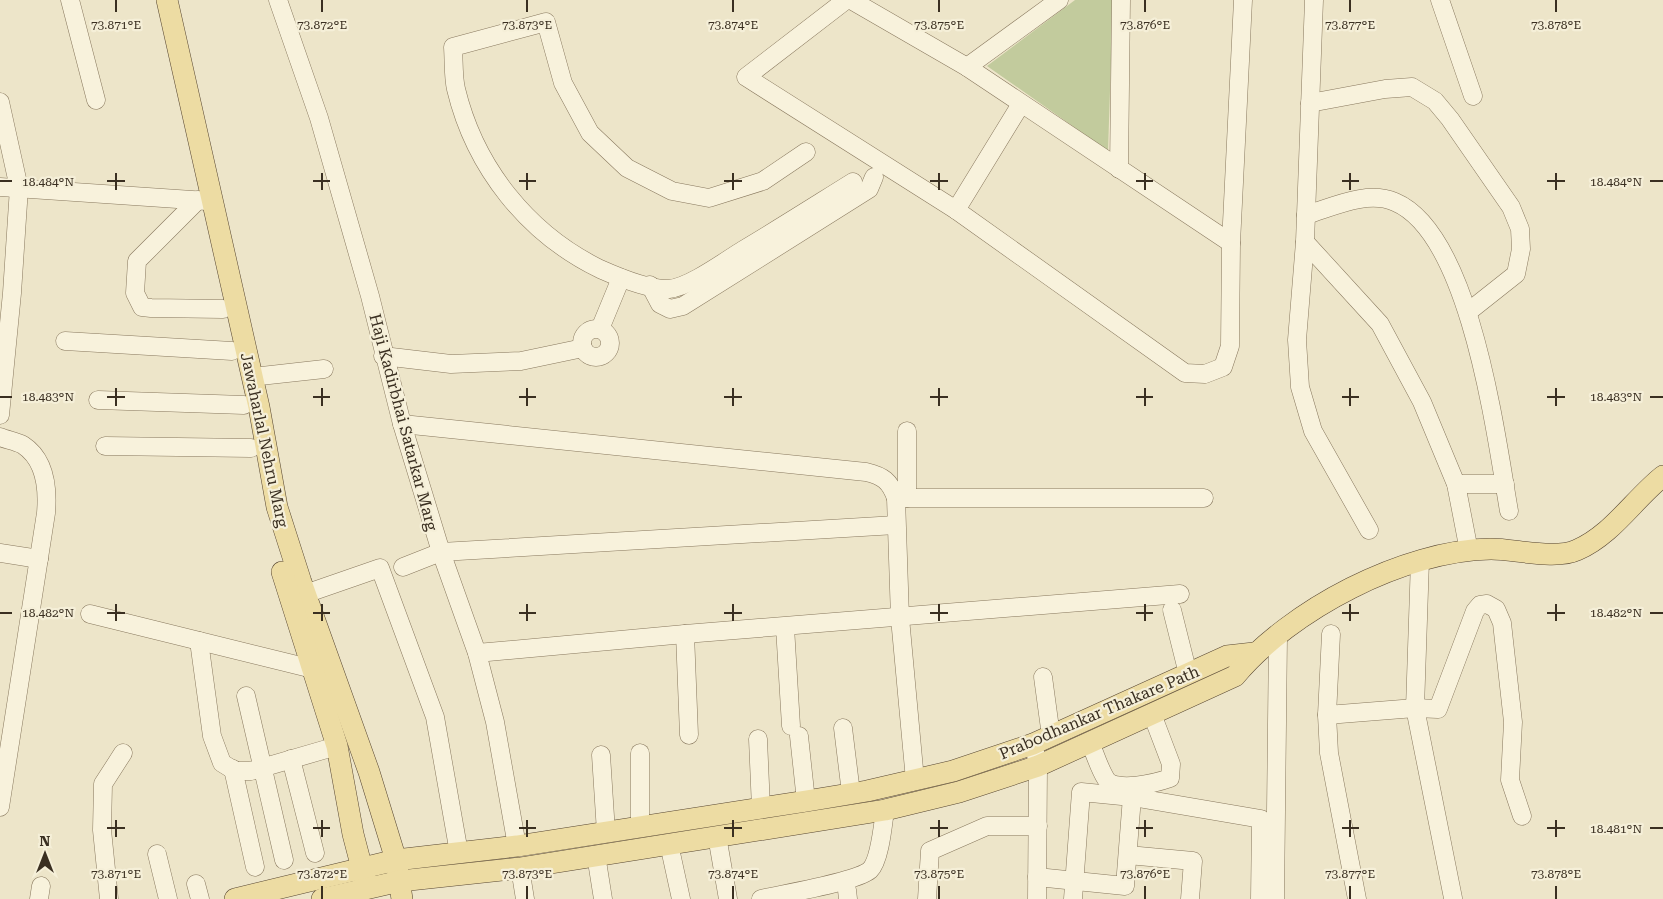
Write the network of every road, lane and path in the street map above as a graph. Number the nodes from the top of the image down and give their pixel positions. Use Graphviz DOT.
graph roads {
  1 [pos="70,0"];
  2 [pos="152,0"];
  3 [pos="167,0"];
  4 [pos="278,0"];
  5 [pos="846,0"];
  6 [pos="851,0"];
  7 [pos="1059,0"];
  8 [pos="1121,0"];
  9 [pos="1243,0"];
  10 [pos="1314,0"];
  11 [pos="1440,0"];
  12 [pos="967,67"];
  13 [pos="1474,96"];
  14 [pos="96,100"];
  15 [pos="0,102"];
  16 [pos="1310,103"];
  17 [pos="1021,104"];
  18 [pos="806,152"];
  19 [pos="1119,169"];
  20 [pos="874,177"];
  21 [pos="853,182"];
  22 [pos="0,187"];
  23 [pos="19,188"];
  24 [pos="206,201"];
  25 [pos="956,210"];
  26 [pos="1306,215"];
  27 [pos="1305,242"];
  28 [pos="1231,243"];
  29 [pos="621,278"];
  30 [pos="650,285"];
  31 [pos="6,292"];
  32 [pos="222,309"];
  33 [pos="1468,312"];
  34 [pos="65,342"];
  35 [pos="232,351"];
  36 [pos="384,356"];
  37 [pos="324,369"];
  38 [pos="252,377"];
  39 [pos="98,400"];
  40 [pos="244,405"];
  41 [pos="0,415"];
  42 [pos="402,424"];
  43 [pos="908,431"];
  44 [pos="0,437"];
  45 [pos="105,446"];
  46 [pos="251,448"];
  47 [pos="1663,476"];
  48 [pos="1456,484"];
  49 [pos="1505,484"];
  50 [pos="902,498"];
  51 [pos="1204,498"];
  52 [pos="1509,511"];
  53 [pos="896,524"];
  54 [pos="1369,530"];
  55 [pos="1469,551"];
  56 [pos="441,552"];
  57 [pos="0,553"];
  58 [pos="39,559"];
  59 [pos="1420,560"];
  60 [pos="403,567"];
  61 [pos="298,588"];
  62 [pos="1180,594"];
  63 [pos="1172,610"];
  64 [pos="90,614"];
  65 [pos="900,618"];
  66 [pos="785,627"];
  67 [pos="685,634"];
  68 [pos="1331,634"];
  69 [pos="1278,636"];
  70 [pos="199,641"];
  71 [pos="477,654"];
  72 [pos="1254,654"];
  73 [pos="313,669"];
  74 [pos="1188,674"];
  75 [pos="1043,677"];
  76 [pos="246,696"];
  77 [pos="1415,708"];
  78 [pos="1152,714"];
  79 [pos="1327,715"];
  80 [pos="843,728"];
  81 [pos="689,735"];
  82 [pos="758,739"];
  83 [pos="1042,740"];
  84 [pos="1090,742"];
  85 [pos="337,746"];
  86 [pos="5,749"];
  87 [pos="123,753"];
  88 [pos="640,753"];
  89 [pos="601,755"];
  90 [pos="291,759"];
  91 [pos="1038,766"];
  92 [pos="263,767"];
  93 [pos="233,769"];
  94 [pos="915,780"];
  95 [pos="851,793"];
  96 [pos="1132,797"];
  97 [pos="806,800"];
  98 [pos="0,807"];
  99 [pos="761,808"];
  100 [pos="885,810"];
  101 [pos="1522,816"];
  102 [pos="1038,826"];
  103 [pos="640,827"];
  104 [pos="606,832"];
  105 [pos="716,836"];
  106 [pos="670,844"];
  107 [pos="517,846"];
  108 [pos="314,853"];
  109 [pos="459,853"];
  110 [pos="157,854"];
  111 [pos="1128,855"];
  112 [pos="596,856"];
  113 [pos="284,860"];
  114 [pos="396,860"];
  115 [pos="255,867"];
  116 [pos="361,867"];
  117 [pos="520,868"];
  118 [pos="1037,877"];
  119 [pos="1074,881"];
  120 [pos="401,890"];
  121 [pos="1125,892"];
  122 [pos="369,894"];
  123 [pos="1453,898"];
  124 [pos="109,899"];
  125 [pos="168,899"];
  126 [pos="235,899"];
  127 [pos="322,899"];
  128 [pos="525,899"];
  129 [pos="603,899"];
  130 [pos="682,899"];
  131 [pos="728,899"];
  132 [pos="761,899"];
  133 [pos="927,899"];
  134 [pos="1036,899"];
  135 [pos="1073,899"];
  136 [pos="1190,899"];
  137 [pos="1260,899"];
  138 [pos="1275,899"];
  139 [pos="1357,899"];
  1 -- 14 [label="street"];
  2 -- 24 [label="main road, Jawaharlal Nehru Marg"];
  3 -- 24 [label="main road, Jawaharlal Nehru Marg"];
  4 -- 36 [label="street, Haji Kadirbhai Satarkar Marg"];
  5 -- 25 [label="street"];
  6 -- 12 [label="street"];
  7 -- 12 [label="street"];
  8 -- 19 [label="street"];
  9 -- 28 [label="street"];
  10 -- 16 [label="street"];
  11 -- 13 [label="street"];
  12 -- 17 [label="street"];
  15 -- 23 [label="street"];
  16 -- 26 [label="street"];
  16 -- 33 [label="street"];
  17 -- 19 [label="street"];
  17 -- 25 [label="street"];
  18 -- 29 [label="street"];
  19 -- 28 [label="street"];
  20 -- 30 [label="street"];
  21 -- 30 [label="street"];
  22 -- 23 [label="street"];
  23 -- 24 [label="street"];
  23 -- 31 [label="street"];
  24 -- 32 [label="main road, Jawaharlal Nehru Marg"];
  24 -- 32 [label="street"];
  24 -- 38 [label="main road, Jawaharlal Nehru Marg"];
  25 -- 28 [label="street"];
  26 -- 27 [label="street"];
  26 -- 33 [label="street"];
  27 -- 48 [label="street"];
  27 -- 54 [label="street"];
  29 -- 30 [label="street"];
  29 -- 36 [label="street"];
  31 -- 41 [label="street"];
  32 -- 35 [label="main road, Jawaharlal Nehru Marg"];
  33 -- 49 [label="street"];
  34 -- 35 [label="street"];
  35 -- 40 [label="main road, Jawaharlal Nehru Marg"];
  36 -- 42 [label="street, Haji Kadirbhai Satarkar Marg"];
  37 -- 38 [label="street"];
  38 -- 61 [label="main road, Jawaharlal Nehru Marg"];
  39 -- 40 [label="street"];
  40 -- 46 [label="main road, Jawaharlal Nehru Marg"];
  42 -- 50 [label="street"];
  42 -- 56 [label="street, Haji Kadirbhai Satarkar Marg"];
  43 -- 50 [label="street"];
  44 -- 58 [label="street"];
  45 -- 46 [label="street"];
  46 -- 61 [label="main road, Jawaharlal Nehru Marg"];
  47 -- 55 [label="main road, Prabodhankar Thakare Path"];
  48 -- 49 [label="street"];
  48 -- 55 [label="street"];
  49 -- 52 [label="street"];
  50 -- 51 [label="street"];
  50 -- 53 [label="street"];
  53 -- 56 [label="street"];
  53 -- 65 [label="street"];
  55 -- 59 [label="main road, Prabodhankar Thakare Path"];
  56 -- 60 [label="street"];
  56 -- 71 [label="street, Haji Kadirbhai Satarkar Marg"];
  57 -- 58 [label="street"];
  58 -- 86 [label="street"];
  59 -- 69 [label="main road, Prabodhankar Thakare Path"];
  59 -- 77 [label="street"];
  61 -- 73 [label="main road, Jawaharlal Nehru Marg"];
  61 -- 109 [label="street"];
  61 -- 114 [label="main road, Jawaharlal Nehru Marg"];
  62 -- 65 [label="street"];
  63 -- 74 [label="street"];
  64 -- 70 [label="street"];
  65 -- 66 [label="street"];
  65 -- 94 [label="street"];
  66 -- 67 [label="street"];
  66 -- 97 [label="street"];
  67 -- 71 [label="street"];
  67 -- 81 [label="street"];
  68 -- 79 [label="street"];
  69 -- 72 [label="main road, Prabodhankar Thakare Path"];
  69 -- 138 [label="street"];
  70 -- 73 [label="street"];
  70 -- 93 [label="street"];
  71 -- 107 [label="street, Haji Kadirbhai Satarkar Marg"];
  72 -- 74 [label="main road, Prabodhankar Thakare Path"];
  72 -- 78 [label="main road, Prabodhankar Thakare Path"];
  73 -- 85 [label="main road, Jawaharlal Nehru Marg"];
  74 -- 83 [label="main road, Prabodhankar Thakare Path"];
  75 -- 83 [label="street"];
  76 -- 92 [label="street"];
  77 -- 79 [label="street"];
  77 -- 101 [label="street"];
  77 -- 123 [label="street"];
  78 -- 84 [label="main road, Prabodhankar Thakare Path"];
  78 -- 84 [label="street"];
  79 -- 139 [label="street"];
  80 -- 95 [label="street"];
  82 -- 99 [label="street"];
  83 -- 91 [label="street"];
  83 -- 94 [label="main road, Prabodhankar Thakare Path"];
  84 -- 91 [label="main road, Prabodhankar Thakare Path"];
  85 -- 90 [label="street"];
  85 -- 116 [label="main road, Jawaharlal Nehru Marg"];
  86 -- 98 [label="street"];
  87 -- 124 [label="street"];
  88 -- 103 [label="street"];
  89 -- 104 [label="street"];
  90 -- 92 [label="street"];
  90 -- 108 [label="street"];
  91 -- 100 [label="main road, Prabodhankar Thakare Path"];
  91 -- 102 [label="street"];
  92 -- 93 [label="street"];
  92 -- 113 [label="street"];
  93 -- 115 [label="street"];
  94 -- 95 [label="main road, Prabodhankar Thakare Path"];
  95 -- 97 [label="main road, Prabodhankar Thakare Path"];
  96 -- 111 [label="street"];
  96 -- 119 [label="street"];
  96 -- 137 [label="street"];
  97 -- 99 [label="main road, Prabodhankar Thakare Path"];
  99 -- 103 [label="main road, Prabodhankar Thakare Path"];
  100 -- 105 [label="main road, Prabodhankar Thakare Path"];
  100 -- 132 [label="street"];
  102 -- 118 [label="street"];
  102 -- 133 [label="street"];
  103 -- 104 [label="main road, Prabodhankar Thakare Path"];
  104 -- 107 [label="main road, Prabodhankar Thakare Path"];
  105 -- 106 [label="main road, Prabodhankar Thakare Path"];
  105 -- 131 [label="street"];
  106 -- 112 [label="main road, Prabodhankar Thakare Path"];
  106 -- 130 [label="street"];
  107 -- 109 [label="main road, Prabodhankar Thakare Path"];
  109 -- 114 [label="main road, Prabodhankar Thakare Path"];
  110 -- 125 [label="street"];
  111 -- 121 [label="street"];
  111 -- 136 [label="street"];
  112 -- 117 [label="main road, Prabodhankar Thakare Path"];
  112 -- 129 [label="street"];
  114 -- 116 [label="main road, Prabodhankar Thakare Path"];
  114 -- 120 [label="main road, Jawaharlal Nehru Marg"];
  116 -- 122 [label="main road, Jawaharlal Nehru Marg"];
  116 -- 126 [label="main road, Prabodhankar Thakare Path"];
  117 -- 120 [label="main road, Prabodhankar Thakare Path"];
  117 -- 128 [label="street"];
  118 -- 119 [label="street"];
  118 -- 134 [label="street"];
  119 -- 121 [label="street"];
  119 -- 135 [label="street"];
  120 -- 122 [label="main road, Prabodhankar Thakare Path"];
  122 -- 127 [label="main road, Prabodhankar Thakare Path"];
}
